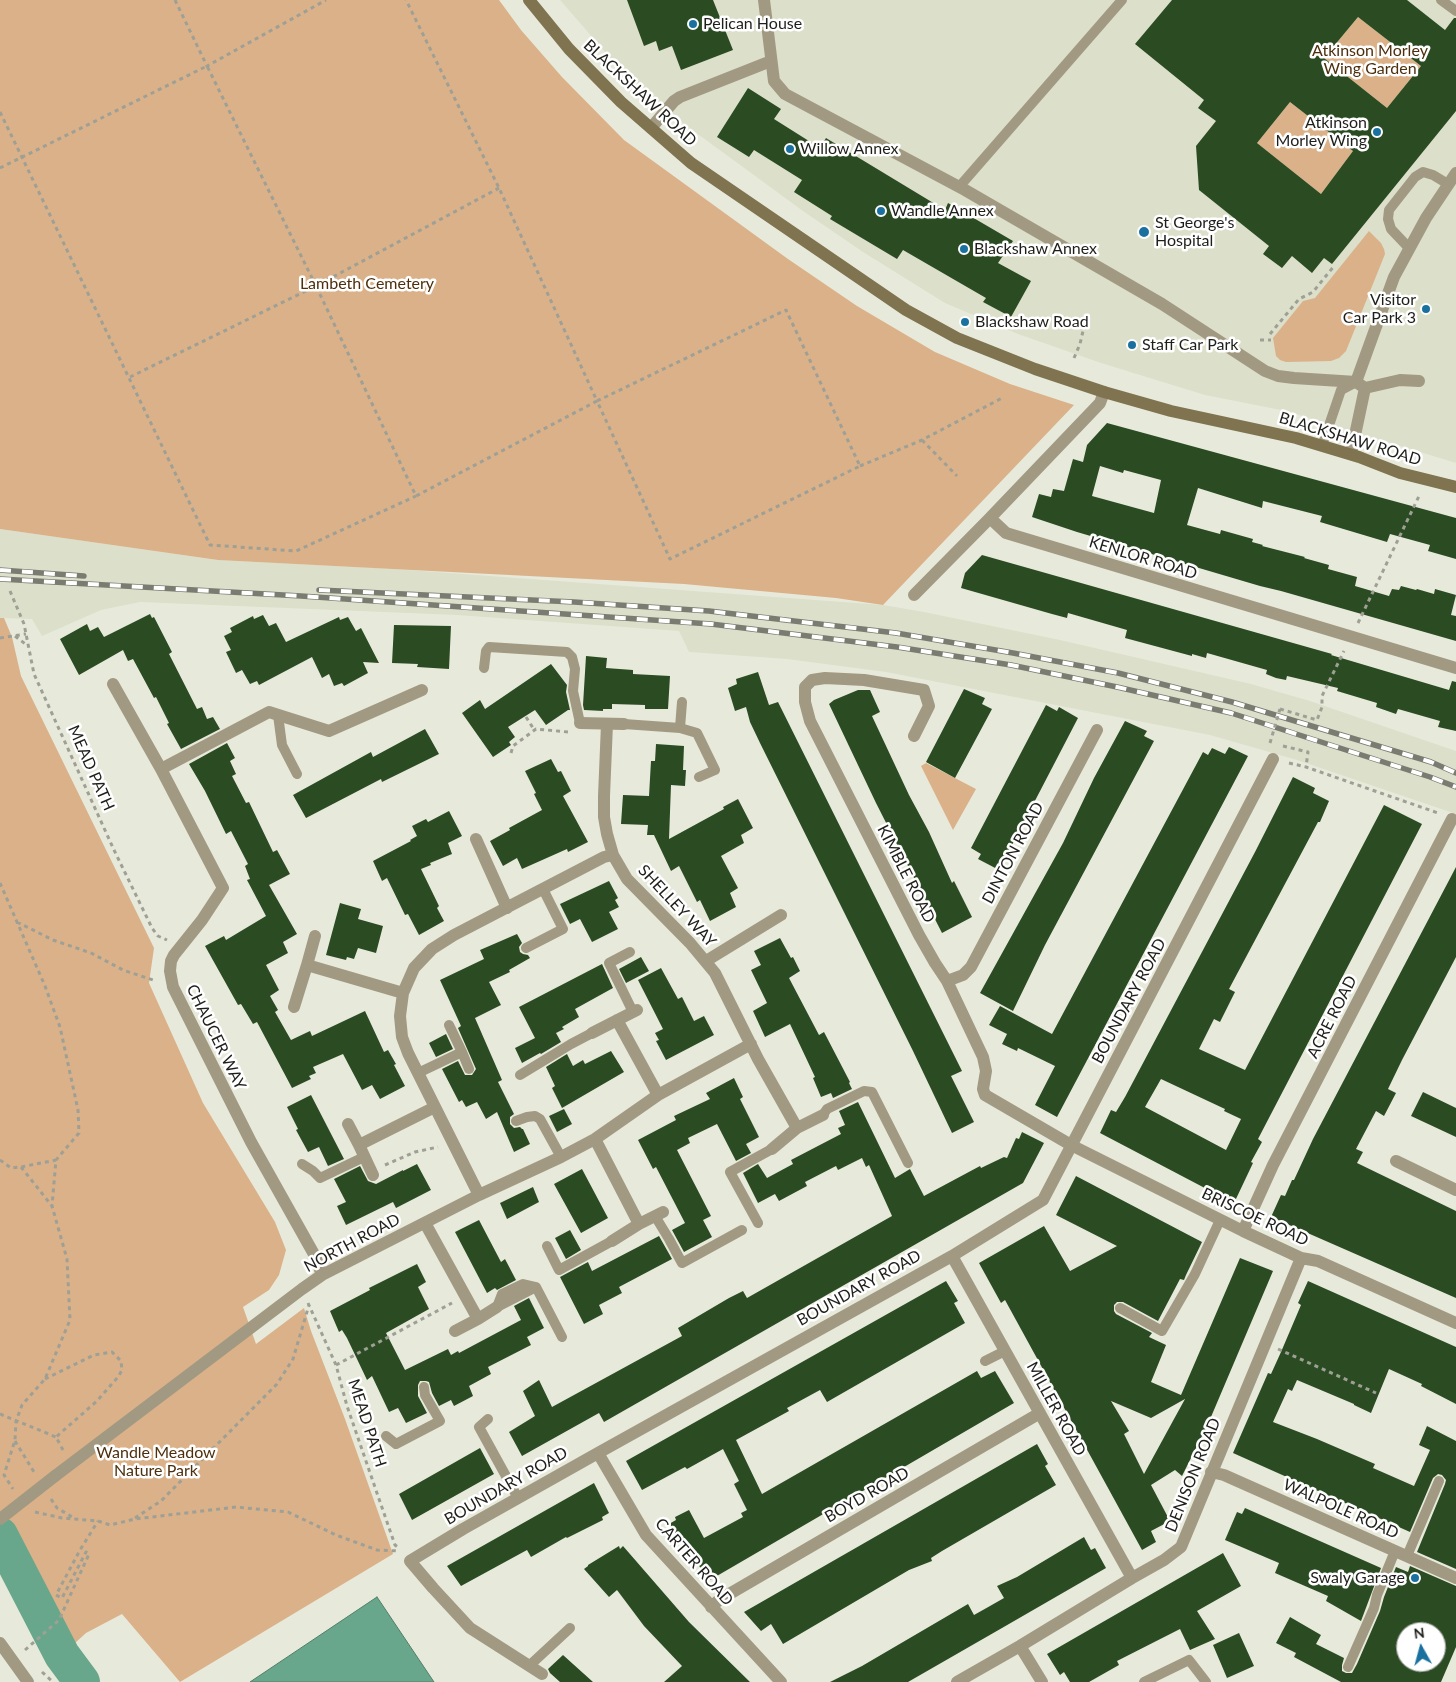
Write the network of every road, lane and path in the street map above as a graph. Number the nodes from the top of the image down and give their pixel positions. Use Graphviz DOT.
graph roads {
  1 [pos="175,0"];
  2 [pos="326,0"];
  3 [pos="406,0"];
  4 [pos="529,0"];
  5 [pos="764,0"];
  6 [pos="1122,0"];
  7 [pos="1441,0"];
  8 [pos="1456,11"];
  9 [pos="771,61"];
  10 [pos="207,66"];
  11 [pos="0,112"];
  12 [pos="651,128"];
  13 [pos="22,158"];
  14 [pos="0,168"];
  15 [pos="1456,173"];
  16 [pos="1448,184"];
  17 [pos="959,187"];
  18 [pos="499,188"];
  19 [pos="1409,248"];
  20 [pos="1334,266"];
  21 [pos="316,286"];
  22 [pos="1083,331"];
  23 [pos="1270,334"];
  24 [pos="1260,340"];
  25 [pos="1271,340"];
  26 [pos="1074,358"];
  27 [pos="130,377"];
  28 [pos="1419,381"];
  29 [pos="1360,385"];
  30 [pos="1104,392"];
  31 [pos="1004,397"];
  32 [pos="597,401"];
  33 [pos="922,440"];
  34 [pos="1322,446"];
  35 [pos="1351,454"];
  36 [pos="860,466"];
  37 [pos="957,476"];
  38 [pos="1424,479"];
  39 [pos="1456,487"];
  40 [pos="416,496"];
  41 [pos="990,518"];
  42 [pos="10,591"];
  43 [pos="914,595"];
  44 [pos="26,634"];
  45 [pos="15,636"];
  46 [pos="1352,637"];
  47 [pos="0,638"];
  48 [pos="29,646"];
  49 [pos="484,668"];
  50 [pos="1456,668"];
  51 [pos="113,684"];
  52 [pos="422,690"];
  53 [pos="682,702"];
  54 [pos="278,715"];
  55 [pos="526,717"];
  56 [pos="607,724"];
  57 [pos="624,724"];
  58 [pos="576,728"];
  59 [pos="680,728"];
  60 [pos="1097,730"];
  61 [pos="535,731"];
  62 [pos="914,736"];
  63 [pos="1270,743"];
  64 [pos="1280,745"];
  65 [pos="511,753"];
  66 [pos="1273,760"];
  67 [pos="1289,763"];
  68 [pos="1306,767"];
  69 [pos="160,770"];
  70 [pos="297,774"];
  71 [pos="699,777"];
  72 [pos="1438,814"];
  73 [pos="1452,819"];
  74 [pos="476,839"];
  75 [pos="613,855"];
  76 [pos="0,883"];
  77 [pos="544,889"];
  78 [pos="507,908"];
  79 [pos="781,915"];
  80 [pos="17,922"];
  81 [pos="315,936"];
  82 [pos="170,941"];
  83 [pos="526,948"];
  84 [pos="630,952"];
  85 [pos="706,961"];
  86 [pos="306,965"];
  87 [pos="156,981"];
  88 [pos="947,981"];
  89 [pos="403,993"];
  90 [pos="294,1007"];
  91 [pos="635,1011"];
  92 [pos="617,1020"];
  93 [pos="449,1025"];
  94 [pos="592,1033"];
  95 [pos="751,1044"];
  96 [pos="462,1052"];
  97 [pos="470,1069"];
  98 [pos="418,1073"];
  99 [pos="520,1075"];
  100 [pos="658,1095"];
  101 [pos="435,1107"];
  102 [pos="823,1115"];
  103 [pos="516,1121"];
  104 [pos="348,1124"];
  105 [pos="797,1128"];
  106 [pos="595,1139"];
  107 [pos="359,1145"];
  108 [pos="1071,1145"];
  109 [pos="443,1146"];
  110 [pos="772,1149"];
  111 [pos="364,1157"];
  112 [pos="561,1157"];
  113 [pos="0,1160"];
  114 [pos="56,1160"];
  115 [pos="1396,1161"];
  116 [pos="908,1163"];
  117 [pos="302,1164"];
  118 [pos="21,1168"];
  119 [pos="372,1173"];
  120 [pos="1456,1190"];
  121 [pos="479,1195"];
  122 [pos="52,1206"];
  123 [pos="659,1214"];
  124 [pos="1220,1220"];
  125 [pos="425,1223"];
  126 [pos="758,1223"];
  127 [pos="639,1224"];
  128 [pos="742,1230"];
  129 [pos="1244,1231"];
  130 [pos="612,1241"];
  131 [pos="547,1246"];
  132 [pos="952,1256"];
  133 [pos="1301,1258"];
  134 [pos="322,1275"];
  135 [pos="464,1296"];
  136 [pos="497,1307"];
  137 [pos="1120,1308"];
  138 [pos="478,1318"];
  139 [pos="1456,1322"];
  140 [pos="455,1331"];
  141 [pos="562,1338"];
  142 [pos="1275,1348"];
  143 [pos="1005,1351"];
  144 [pos="985,1361"];
  145 [pos="336,1365"];
  146 [pos="45,1379"];
  147 [pos="424,1387"];
  148 [pos="1376,1393"];
  149 [pos="1040,1413"];
  150 [pos="0,1414"];
  151 [pos="488,1419"];
  152 [pos="16,1421"];
  153 [pos="386,1436"];
  154 [pos="56,1437"];
  155 [pos="598,1452"];
  156 [pos="70,1464"];
  157 [pos="1211,1472"];
  158 [pos="1439,1481"];
  159 [pos="18,1496"];
  160 [pos="518,1498"];
  161 [pos="26,1510"];
  162 [pos="0,1519"];
  163 [pos="134,1519"];
  164 [pos="98,1521"];
  165 [pos="80,1550"];
  166 [pos="86,1552"];
  167 [pos="1401,1553"];
  168 [pos="1132,1578"];
  169 [pos="1456,1578"];
  170 [pos="711,1606"];
  171 [pos="570,1628"];
  172 [pos="0,1643"];
  173 [pos="1020,1646"];
  174 [pos="22,1652"];
  175 [pos="529,1666"];
  176 [pos="1348,1667"];
  177 [pos="542,1674"];
  178 [pos="28,1682"];
  179 [pos="781,1682"];
  180 [pos="957,1682"];
  181 [pos="1042,1682"];
  182 [pos="1144,1682"];
  183 [pos="1206,1682"];
  1 -- 10 [label="path"];
  2 -- 10 [label="path"];
  3 -- 18 [label="path"];
  4 -- 12 [label="street, BLACKSHAW ROAD"];
  5 -- 9 [label="street"];
  6 -- 17 [label="lane"];
  7 -- 8 [label="lane"];
  9 -- 12 [label="street"];
  9 -- 17 [label="street"];
  10 -- 13 [label="path"];
  10 -- 21 [label="path"];
  11 -- 13 [label="path"];
  12 -- 30 [label="street, BLACKSHAW ROAD"];
  13 -- 14 [label="path"];
  13 -- 27 [label="path"];
  15 -- 16 [label="street"];
  16 -- 19 [label="street"];
  16 -- 19 [label="lane"];
  17 -- 29 [label="street"];
  18 -- 21 [label="path"];
  18 -- 32 [label="path"];
  19 -- 29 [label="street"];
  20 -- 23 [label="path"];
  21 -- 27 [label="path"];
  21 -- 40 [label="path"];
  22 -- 26 [label="path"];
  24 -- 25 [label="path"];
  27 -- 40 [label="path"];
  28 -- 29 [label="street"];
  29 -- 34 [label="lane"];
  29 -- 35 [label="street"];
  30 -- 34 [label="street, BLACKSHAW ROAD"];
  30 -- 41 [label="street"];
  31 -- 33 [label="path"];
  32 -- 36 [label="path"];
  32 -- 36 [label="path"];
  32 -- 40 [label="path"];
  33 -- 36 [label="path"];
  33 -- 37 [label="path"];
  34 -- 35 [label="street, BLACKSHAW ROAD"];
  35 -- 38 [label="street, BLACKSHAW ROAD"];
  38 -- 39 [label="street, BLACKSHAW ROAD"];
  38 -- 46 [label="path"];
  41 -- 43 [label="street"];
  41 -- 46 [label="street, KENLOR ROAD"];
  42 -- 44 [label="path, MEAD PATH"];
  44 -- 45 [label="path"];
  44 -- 48 [label="path, MEAD PATH"];
  45 -- 47 [label="path"];
  45 -- 48 [label="path"];
  46 -- 50 [label="street, KENLOR ROAD"];
  46 -- 63 [label="path, bridge"];
  48 -- 82 [label="path, MEAD PATH"];
  49 -- 58 [label="lane"];
  51 -- 69 [label="street, CHAUCER WAY"];
  52 -- 54 [label="street"];
  53 -- 59 [label="lane"];
  54 -- 69 [label="street"];
  54 -- 70 [label="lane"];
  55 -- 61 [label="path"];
  56 -- 57 [label="street"];
  56 -- 58 [label="street"];
  56 -- 75 [label="street, SHELLEY WAY"];
  57 -- 59 [label="lane"];
  58 -- 61 [label="path"];
  59 -- 71 [label="lane"];
  60 -- 88 [label="street, DINTON ROAD"];
  61 -- 65 [label="path"];
  62 -- 88 [label="street, KIMBLE ROAD"];
  64 -- 68 [label="path"];
  66 -- 108 [label="street, BOUNDARY ROAD"];
  67 -- 68 [label="path"];
  68 -- 72 [label="path"];
  69 -- 134 [label="street, CHAUCER WAY"];
  73 -- 129 [label="street, ACRE ROAD"];
  74 -- 78 [label="street"];
  75 -- 77 [label="street"];
  75 -- 85 [label="street, SHELLEY WAY"];
  76 -- 80 [label="path"];
  77 -- 78 [label="street"];
  77 -- 83 [label="lane"];
  78 -- 89 [label="street"];
  79 -- 85 [label="street"];
  80 -- 87 [label="path"];
  80 -- 114 [label="path"];
  81 -- 86 [label="street"];
  84 -- 91 [label="lane"];
  85 -- 95 [label="street, SHELLEY WAY"];
  86 -- 89 [label="street"];
  86 -- 90 [label="street"];
  88 -- 108 [label="street, KIMBLE ROAD"];
  89 -- 98 [label="street"];
  91 -- 92 [label="street"];
  92 -- 94 [label="street"];
  92 -- 100 [label="street"];
  93 -- 96 [label="lane"];
  94 -- 99 [label="lane"];
  95 -- 100 [label="street, NORTH ROAD"];
  95 -- 105 [label="street, SHELLEY WAY"];
  96 -- 97 [label="lane"];
  96 -- 98 [label="lane"];
  98 -- 101 [label="street"];
  100 -- 106 [label="street, NORTH ROAD"];
  101 -- 107 [label="street"];
  101 -- 121 [label="street"];
  102 -- 105 [label="street"];
  102 -- 116 [label="lane"];
  103 -- 112 [label="lane"];
  104 -- 107 [label="street"];
  105 -- 110 [label="street"];
  106 -- 112 [label="street, NORTH ROAD"];
  106 -- 127 [label="street"];
  107 -- 111 [label="street"];
  108 -- 124 [label="street, BRISCOE ROAD"];
  108 -- 132 [label="street, BOUNDARY ROAD"];
  109 -- 119 [label="path"];
  110 -- 126 [label="lane"];
  111 -- 117 [label="lane"];
  111 -- 119 [label="street"];
  112 -- 121 [label="street, NORTH ROAD"];
  113 -- 118 [label="path"];
  114 -- 118 [label="path"];
  114 -- 122 [label="path"];
  115 -- 120 [label="street"];
  118 -- 122 [label="path"];
  121 -- 125 [label="street, NORTH ROAD"];
  122 -- 146 [label="path"];
  123 -- 127 [label="street"];
  123 -- 128 [label="lane"];
  124 -- 129 [label="street, BRISCOE ROAD"];
  124 -- 137 [label="lane"];
  125 -- 134 [label="street, NORTH ROAD"];
  125 -- 135 [label="street"];
  127 -- 130 [label="street"];
  129 -- 133 [label="street, BRISCOE ROAD"];
  130 -- 131 [label="lane"];
  132 -- 143 [label="street, MILLER ROAD"];
  132 -- 155 [label="street, BOUNDARY ROAD"];
  133 -- 139 [label="street, BRISCOE ROAD"];
  133 -- 157 [label="street, DENISON ROAD"];
  134 -- 156 [label="street, NORTH ROAD"];
  135 -- 138 [label="street"];
  135 -- 145 [label="path"];
  136 -- 138 [label="street"];
  136 -- 141 [label="lane"];
  138 -- 140 [label="street"];
  142 -- 148 [label="path"];
  143 -- 144 [label="lane"];
  143 -- 149 [label="street, MILLER ROAD"];
  145 -- 163 [label="path, MEAD PATH"];
  145 -- 163 [label="path, MEAD PATH"];
  146 -- 152 [label="path"];
  146 -- 154 [label="path"];
  147 -- 153 [label="lane"];
  149 -- 168 [label="street, MILLER ROAD"];
  149 -- 170 [label="street, BOYD ROAD"];
  150 -- 152 [label="path"];
  151 -- 160 [label="lane"];
  152 -- 154 [label="path"];
  152 -- 159 [label="path"];
  154 -- 156 [label="path"];
  155 -- 160 [label="street, BOUNDARY ROAD"];
  155 -- 170 [label="street, CARTER ROAD"];
  156 -- 162 [label="street, NORTH ROAD, bridge"];
  157 -- 167 [label="street, WALPOLE ROAD"];
  157 -- 168 [label="street, DENISON ROAD"];
  158 -- 167 [label="lane"];
  160 -- 175 [label="street, BOUNDARY ROAD"];
  161 -- 164 [label="path"];
  163 -- 164 [label="path"];
  164 -- 165 [label="path"];
  165 -- 166 [label="path"];
  165 -- 166 [label="path"];
  166 -- 174 [label="path"];
  167 -- 169 [label="street, WALPOLE ROAD"];
  167 -- 176 [label="lane"];
  168 -- 173 [label="street, DENISON ROAD"];
  170 -- 179 [label="street, CARTER ROAD"];
  171 -- 175 [label="lane"];
  172 -- 178 [label="street"];
  173 -- 180 [label="street, DENISON ROAD"];
  173 -- 181 [label="street"];
  175 -- 177 [label="street, BOUNDARY ROAD"];
  182 -- 183 [label="lane"];
}
